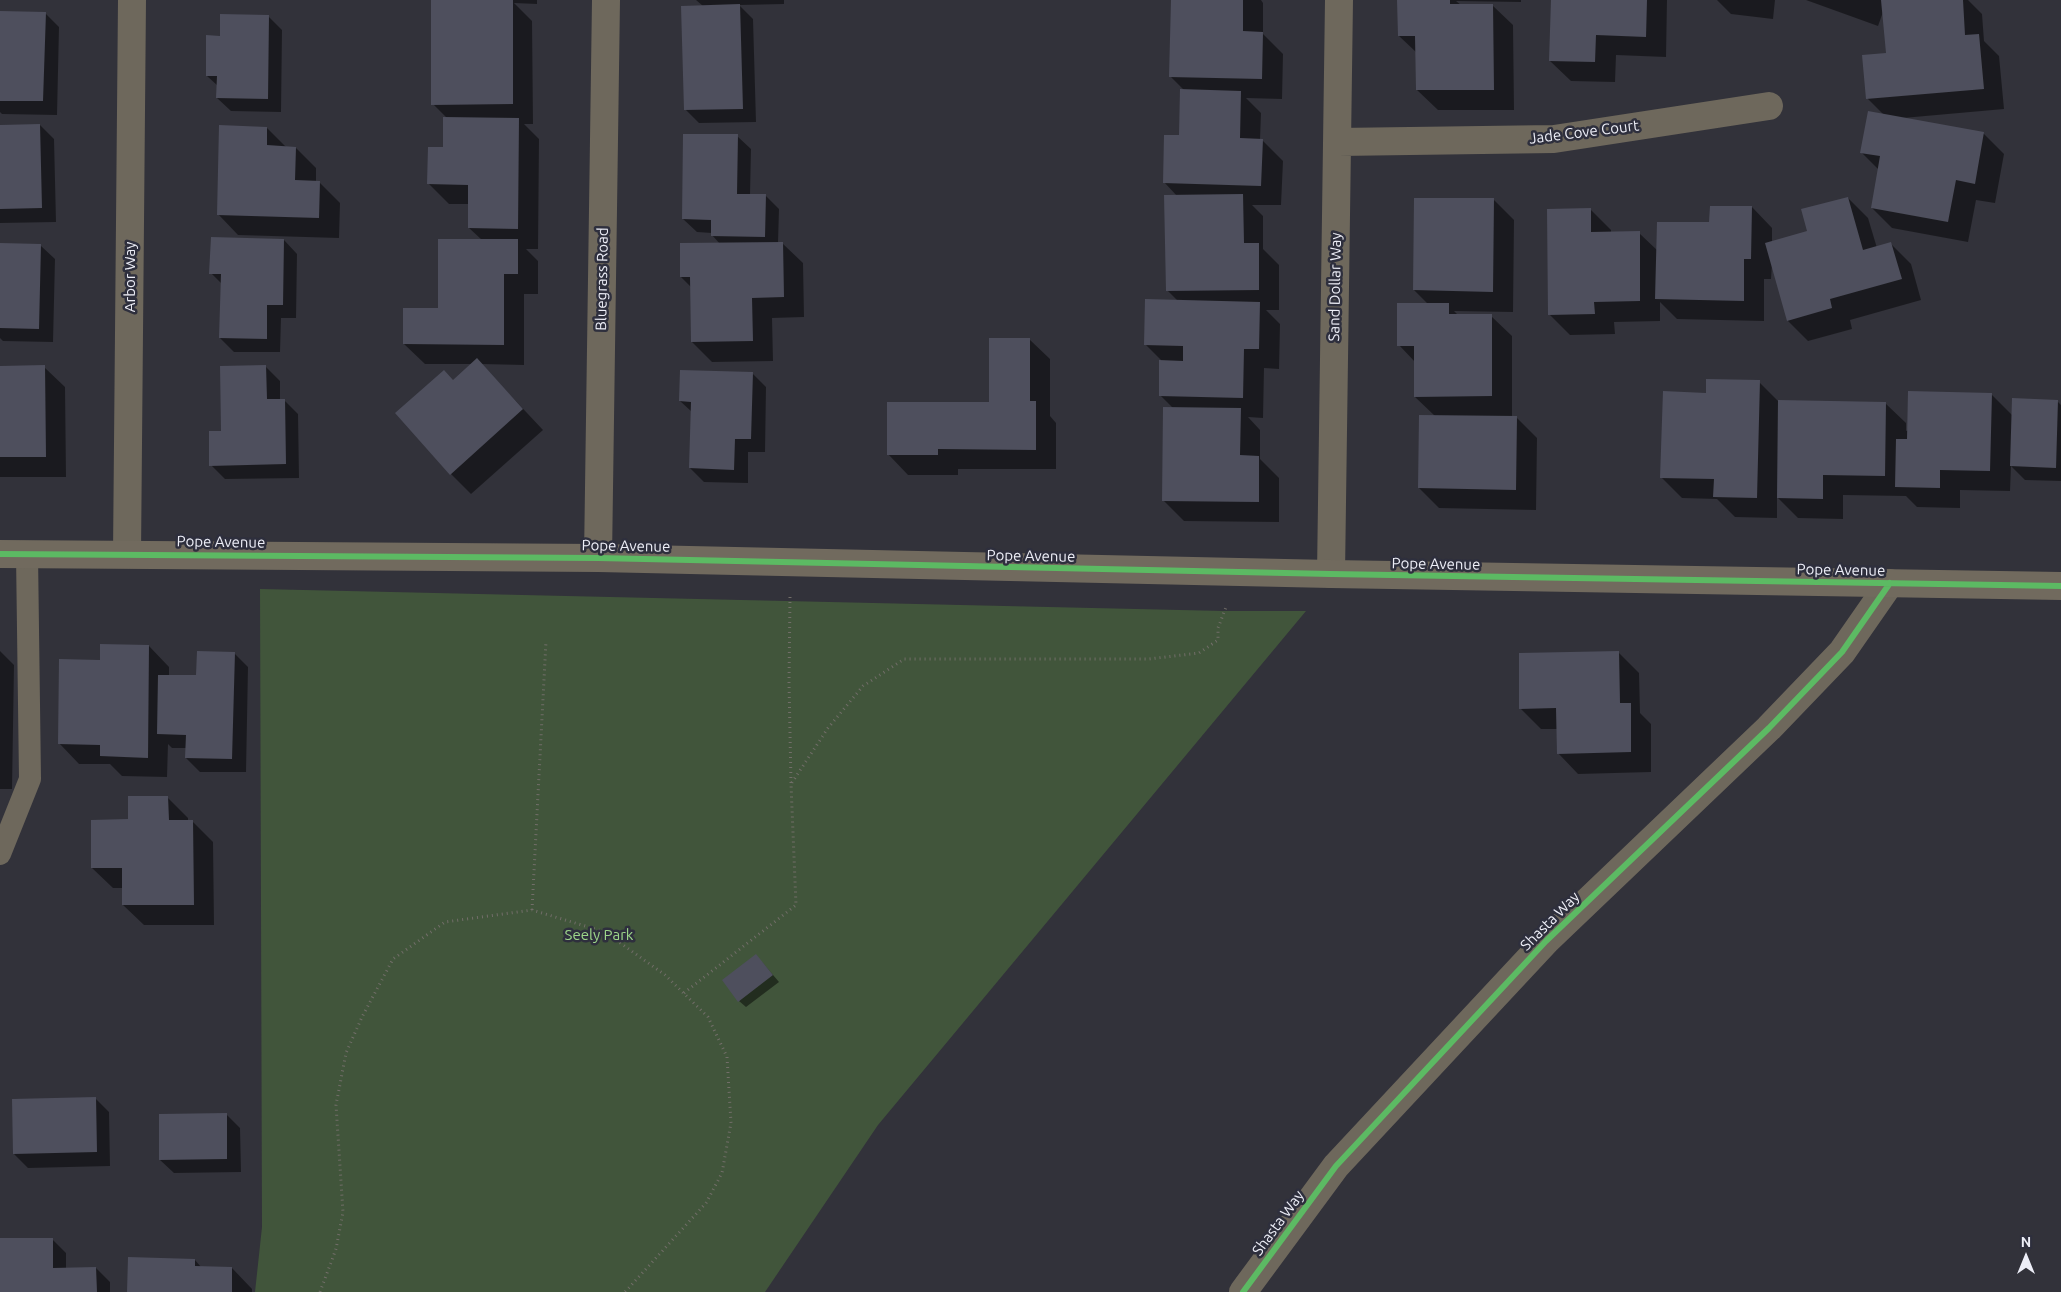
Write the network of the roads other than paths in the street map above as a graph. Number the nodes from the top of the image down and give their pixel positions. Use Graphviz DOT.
graph roads {
  1 [pos="132,0"];
  2 [pos="606,0"];
  3 [pos="1339,0"];
  4 [pos="1769,106"];
  5 [pos="1338,142"];
  6 [pos="0,554"];
  7 [pos="27,554"];
  8 [pos="127,554"];
  9 [pos="598,558"];
  10 [pos="1331,574"];
  11 [pos="1890,583"];
  12 [pos="2061,586"];
  13 [pos="0,854"];
  14 [pos="1243,1292"];
  1 -- 8 [label="street, Arbor Way"];
  2 -- 9 [label="street, Bluegrass Road"];
  3 -- 5 [label="street, Sand Dollar Way"];
  4 -- 5 [label="street, Jade Cove Court"];
  5 -- 10 [label="street, Sand Dollar Way"];
  6 -- 7 [label="street, Pope Avenue"];
  7 -- 8 [label="street, Pope Avenue"];
  7 -- 13 [label="lane"];
  8 -- 9 [label="street, Pope Avenue"];
  9 -- 10 [label="street, Pope Avenue"];
  10 -- 11 [label="street, Pope Avenue"];
  11 -- 12 [label="street, Pope Avenue"];
  11 -- 14 [label="street, Shasta Way"];
}
